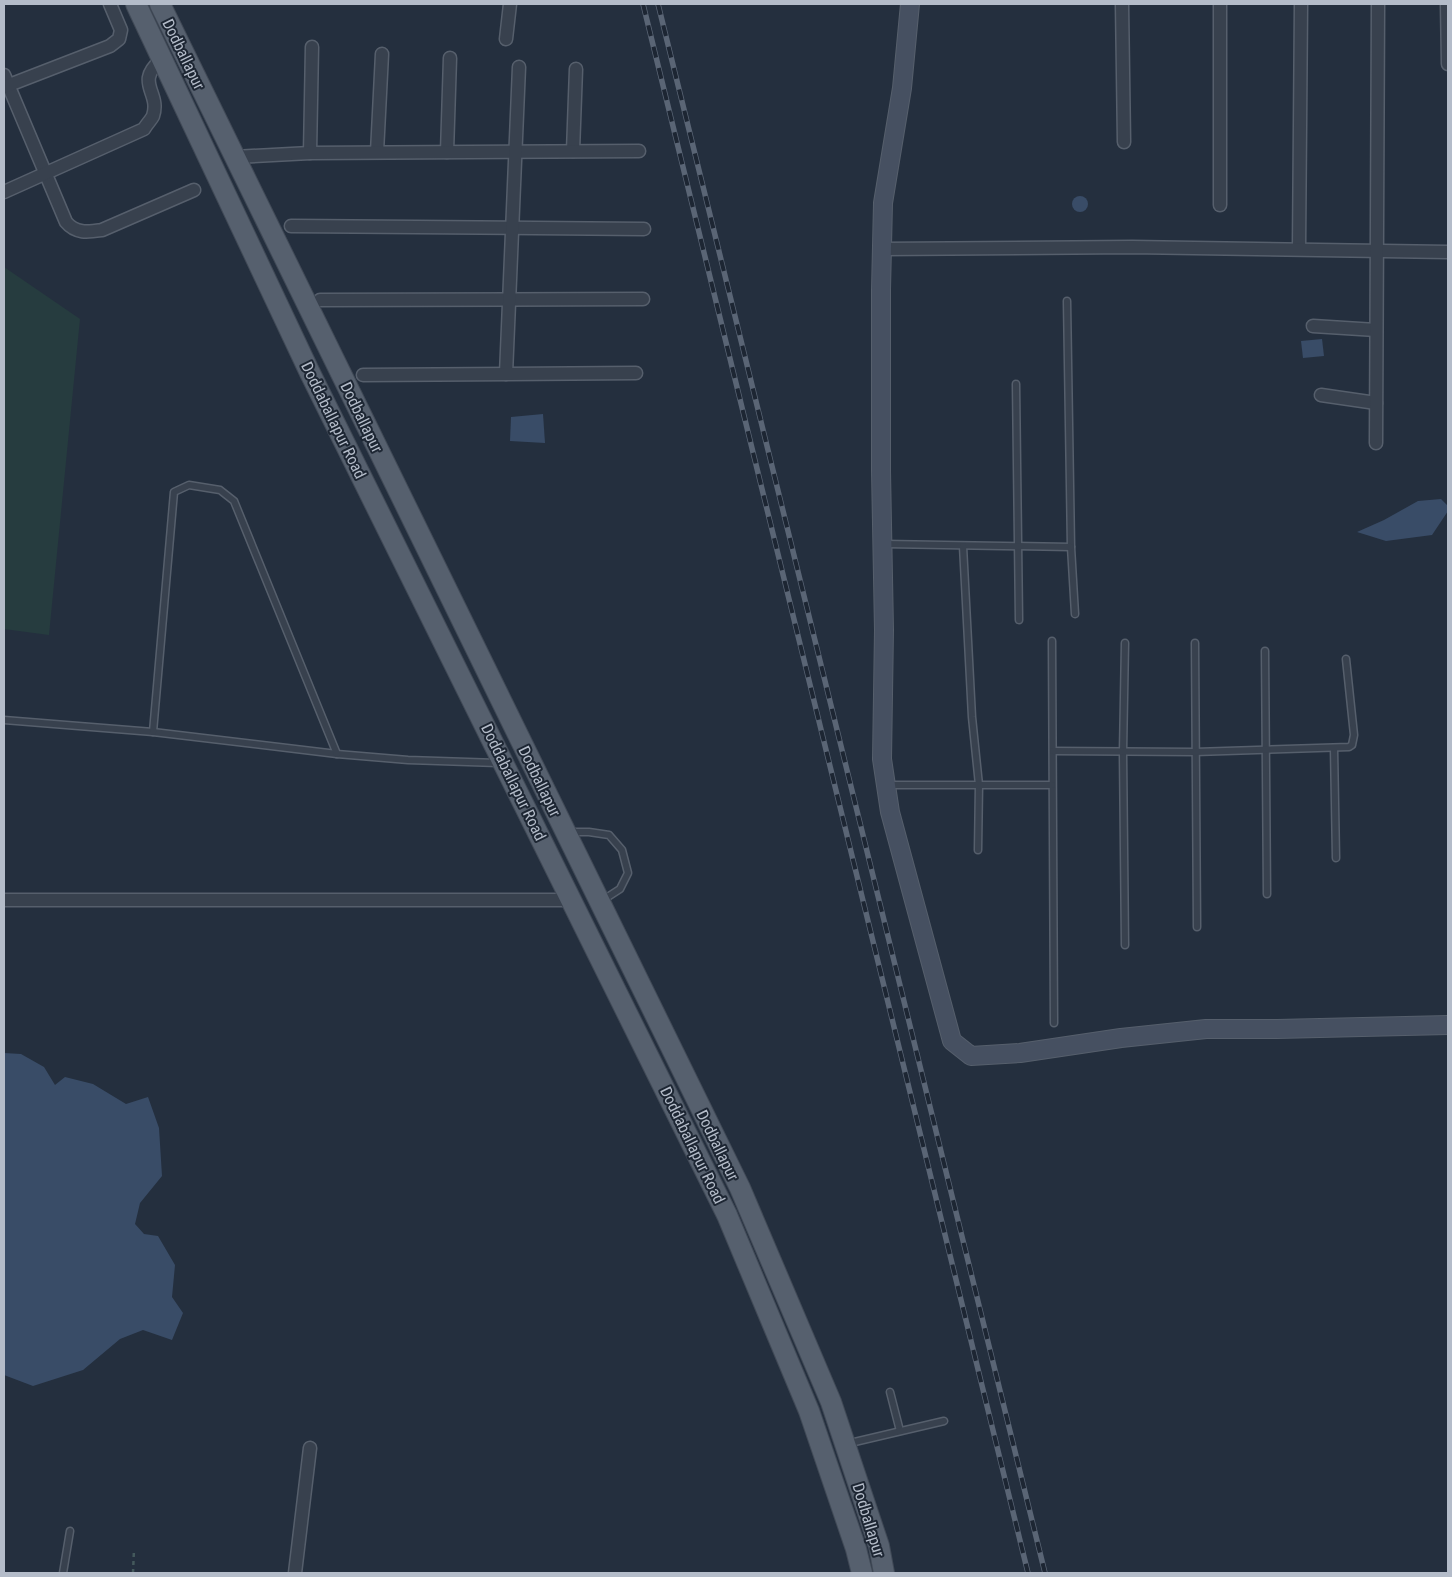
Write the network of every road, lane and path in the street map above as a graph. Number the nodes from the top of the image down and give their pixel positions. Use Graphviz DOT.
graph roads {
  1 [pos="110,4"];
  2 [pos="136,4"];
  3 [pos="160,4"];
  4 [pos="510,4"];
  5 [pos="910,4"];
  6 [pos="1122,4"];
  7 [pos="1220,4"];
  8 [pos="1301,4"];
  9 [pos="1378,4"];
  10 [pos="1447,4"];
  11 [pos="506,39"];
  12 [pos="312,47"];
  13 [pos="382,54"];
  14 [pos="450,58"];
  15 [pos="161,60"];
  16 [pos="1448,64"];
  17 [pos="519,67"];
  18 [pos="576,69"];
  19 [pos="5,82"];
  20 [pos="1124,142"];
  21 [pos="573,151"];
  22 [pos="640,151"];
  23 [pos="377,152"];
  24 [pos="447,152"];
  25 [pos="515,152"];
  26 [pos="310,153"];
  27 [pos="235,157"];
  28 [pos="46,172"];
  29 [pos="194,190"];
  30 [pos="4,192"];
  31 [pos="1220,204"];
  32 [pos="291,226"];
  33 [pos="512,228"];
  34 [pos="644,229"];
  35 [pos="1299,248"];
  36 [pos="882,249"];
  37 [pos="1377,252"];
  38 [pos="1448,252"];
  39 [pos="643,299"];
  40 [pos="320,300"];
  41 [pos="509,300"];
  42 [pos="1067,301"];
  43 [pos="1313,326"];
  44 [pos="1376,330"];
  45 [pos="636,373"];
  46 [pos="506,374"];
  47 [pos="363,375"];
  48 [pos="1016,384"];
  49 [pos="1321,395"];
  50 [pos="1376,403"];
  51 [pos="1376,443"];
  52 [pos="882,544"];
  53 [pos="963,546"];
  54 [pos="1019,546"];
  55 [pos="1071,546"];
  56 [pos="1075,614"];
  57 [pos="1019,620"];
  58 [pos="1052,641"];
  59 [pos="1194,642"];
  60 [pos="1125,643"];
  61 [pos="1265,652"];
  62 [pos="1346,659"];
  63 [pos="4,720"];
  64 [pos="153,732"];
  65 [pos="1334,748"];
  66 [pos="1266,750"];
  67 [pos="1053,751"];
  68 [pos="1123,752"];
  69 [pos="1194,752"];
  70 [pos="337,754"];
  71 [pos="504,763"];
  72 [pos="886,785"];
  73 [pos="979,785"];
  74 [pos="1052,785"];
  75 [pos="565,832"];
  76 [pos="978,850"];
  77 [pos="1336,858"];
  78 [pos="1267,894"];
  79 [pos="4,900"];
  80 [pos="572,900"];
  81 [pos="600,903"];
  82 [pos="1197,927"];
  83 [pos="1125,945"];
  84 [pos="1054,1023"];
  85 [pos="1448,1024"];
  86 [pos="890,1392"];
  87 [pos="944,1420"];
  88 [pos="900,1431"];
  89 [pos="845,1444"];
  90 [pos="310,1448"];
  91 [pos="70,1531"];
  92 [pos="134,1549"];
  93 [pos="63,1573"];
  94 [pos="133,1573"];
  95 [pos="295,1573"];
  96 [pos="862,1573"];
  97 [pos="884,1573"];
  1 -- 19 [label="street"];
  2 -- 15 [label="main road, Doddaballapur Road"];
  3 -- 27 [label="main road, Dodballapur"];
  4 -- 11 [label="street"];
  5 -- 36 [label="street"];
  6 -- 20 [label="street"];
  7 -- 31 [label="street"];
  8 -- 35 [label="street"];
  9 -- 37 [label="street"];
  10 -- 16 [label="street"];
  12 -- 26 [label="street"];
  13 -- 23 [label="street"];
  14 -- 24 [label="street"];
  15 -- 28 [label="street"];
  15 -- 71 [label="main road, Doddaballapur Road"];
  17 -- 25 [label="street"];
  18 -- 21 [label="street"];
  19 -- 28 [label="street"];
  21 -- 22 [label="street"];
  21 -- 25 [label="street"];
  23 -- 24 [label="street"];
  23 -- 26 [label="street"];
  24 -- 25 [label="street"];
  25 -- 33 [label="street"];
  26 -- 27 [label="street"];
  27 -- 75 [label="main road, Dodballapur"];
  28 -- 29 [label="street"];
  28 -- 30 [label="street"];
  32 -- 33 [label="street"];
  33 -- 34 [label="street"];
  33 -- 41 [label="street"];
  35 -- 36 [label="street"];
  35 -- 37 [label="street"];
  36 -- 52 [label="street"];
  37 -- 38 [label="street"];
  37 -- 44 [label="street"];
  39 -- 41 [label="street"];
  40 -- 41 [label="street"];
  41 -- 46 [label="street"];
  42 -- 55 [label="lane"];
  43 -- 44 [label="street"];
  44 -- 50 [label="street"];
  45 -- 46 [label="street"];
  46 -- 47 [label="street"];
  48 -- 54 [label="lane"];
  49 -- 50 [label="street"];
  50 -- 51 [label="street"];
  52 -- 53 [label="lane"];
  52 -- 72 [label="street"];
  53 -- 54 [label="lane"];
  53 -- 73 [label="lane"];
  54 -- 55 [label="lane"];
  54 -- 57 [label="lane"];
  55 -- 56 [label="lane"];
  58 -- 67 [label="lane"];
  59 -- 69 [label="lane"];
  60 -- 68 [label="lane"];
  61 -- 66 [label="lane"];
  62 -- 65 [label="lane"];
  63 -- 64 [label="lane"];
  64 -- 70 [label="lane"];
  64 -- 70 [label="lane"];
  65 -- 66 [label="lane"];
  65 -- 77 [label="lane"];
  66 -- 69 [label="lane"];
  66 -- 78 [label="lane"];
  67 -- 68 [label="lane"];
  67 -- 74 [label="lane"];
  68 -- 69 [label="lane"];
  68 -- 83 [label="lane"];
  69 -- 82 [label="lane"];
  70 -- 71 [label="lane"];
  71 -- 80 [label="main road, Doddaballapur Road"];
  72 -- 73 [label="lane"];
  72 -- 85 [label="street"];
  73 -- 74 [label="lane"];
  73 -- 76 [label="lane"];
  74 -- 84 [label="lane"];
  75 -- 81 [label="main road, Dodballapur"];
  75 -- 81 [label="lane"];
  79 -- 80 [label="street"];
  80 -- 96 [label="main road, Doddaballapur Road"];
  81 -- 89 [label="main road, Dodballapur"];
  86 -- 88 [label="lane"];
  87 -- 88 [label="lane"];
  88 -- 89 [label="lane"];
  89 -- 97 [label="main road, Dodballapur"];
  90 -- 95 [label="street"];
  91 -- 93 [label="lane"];
  92 -- 94 [label="path"];
}
